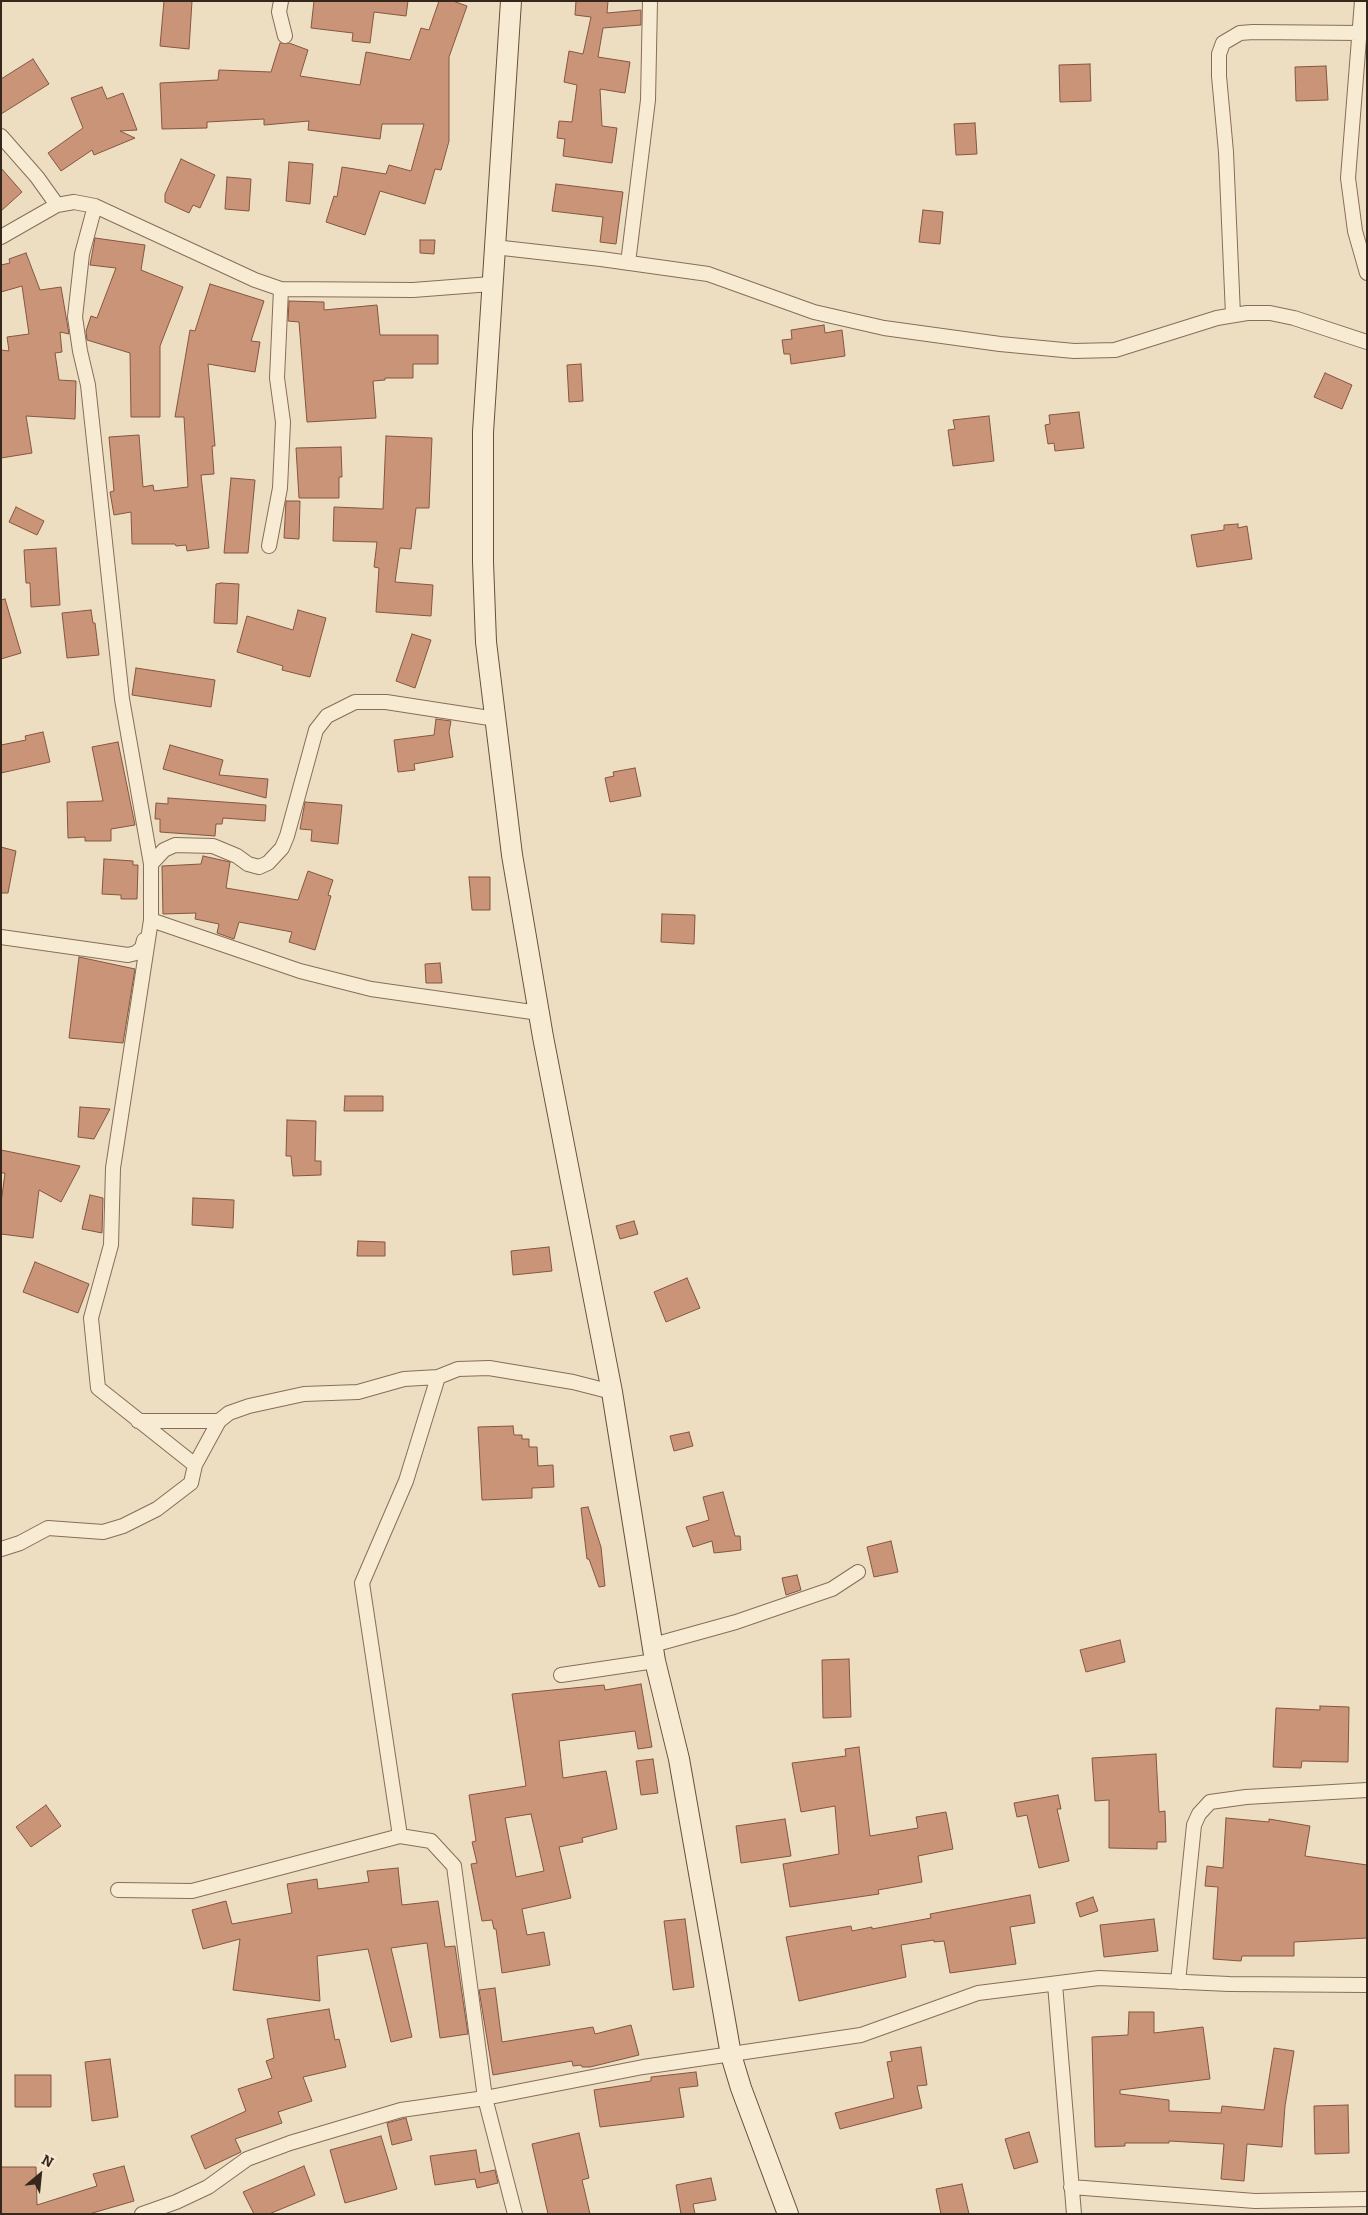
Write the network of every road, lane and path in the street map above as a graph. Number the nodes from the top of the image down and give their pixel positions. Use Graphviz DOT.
graph roads {
  1 [pos="281,1"];
  2 [pos="511,1"];
  3 [pos="650,1"];
  4 [pos="1362,1"];
  5 [pos="1360,34"];
  6 [pos="285,36"];
  7 [pos="1,136"];
  8 [pos="57,205"];
  9 [pos="95,206"];
  10 [pos="1,237"];
  11 [pos="494,247"];
  12 [pos="628,263"];
  13 [pos="1367,273"];
  14 [pos="491,284"];
  15 [pos="282,289"];
  16 [pos="1233,315"];
  17 [pos="1367,342"];
  18 [pos="269,546"];
  19 [pos="496,719"];
  20 [pos="151,864"];
  21 [pos="151,920"];
  22 [pos="1,937"];
  23 [pos="539,1013"];
  24 [pos="438,1377"];
  25 [pos="612,1392"];
  26 [pos="138,1421"];
  27 [pos="219,1421"];
  28 [pos="195,1465"];
  29 [pos="1,1549"];
  30 [pos="858,1572"];
  31 [pos="654,1653"];
  32 [pos="561,1675"];
  33 [pos="1367,1790"];
  34 [pos="400,1836"];
  35 [pos="118,1890"];
  36 [pos="1178,1982"];
  37 [pos="1055,1984"];
  38 [pos="1367,1985"];
  39 [pos="731,2055"];
  40 [pos="485,2098"];
  41 [pos="1071,2187"];
  42 [pos="1367,2199"];
  43 [pos="142,2214"];
  44 [pos="515,2214"];
  45 [pos="788,2214"];
  46 [pos="1074,2214"];
  1 -- 6 [label="street"];
  2 -- 11 [label="main road"];
  3 -- 12 [label="street"];
  4 -- 5 [label="street"];
  5 -- 13 [label="street"];
  5 -- 16 [label="street"];
  7 -- 8 [label="street"];
  8 -- 9 [label="street"];
  8 -- 10 [label="street"];
  9 -- 15 [label="street"];
  9 -- 20 [label="street"];
  11 -- 12 [label="street"];
  11 -- 14 [label="main road"];
  12 -- 16 [label="street"];
  14 -- 15 [label="street"];
  14 -- 19 [label="main road"];
  15 -- 18 [label="street"];
  16 -- 17 [label="street"];
  19 -- 20 [label="street"];
  19 -- 23 [label="main road"];
  20 -- 21 [label="street"];
  21 -- 22 [label="street"];
  21 -- 23 [label="street"];
  21 -- 26 [label="street"];
  23 -- 25 [label="main road"];
  24 -- 25 [label="street"];
  24 -- 27 [label="street"];
  24 -- 34 [label="street"];
  25 -- 31 [label="main road"];
  26 -- 27 [label="street"];
  26 -- 28 [label="street"];
  27 -- 28 [label="street"];
  28 -- 29 [label="street"];
  30 -- 31 [label="street"];
  31 -- 32 [label="street"];
  31 -- 39 [label="main road"];
  33 -- 36 [label="street"];
  34 -- 35 [label="street"];
  34 -- 40 [label="street"];
  36 -- 37 [label="street"];
  36 -- 38 [label="street"];
  37 -- 39 [label="street"];
  37 -- 41 [label="street"];
  39 -- 40 [label="street"];
  39 -- 45 [label="main road"];
  40 -- 43 [label="street"];
  40 -- 44 [label="street"];
  41 -- 42 [label="street"];
  41 -- 46 [label="street"];
}
